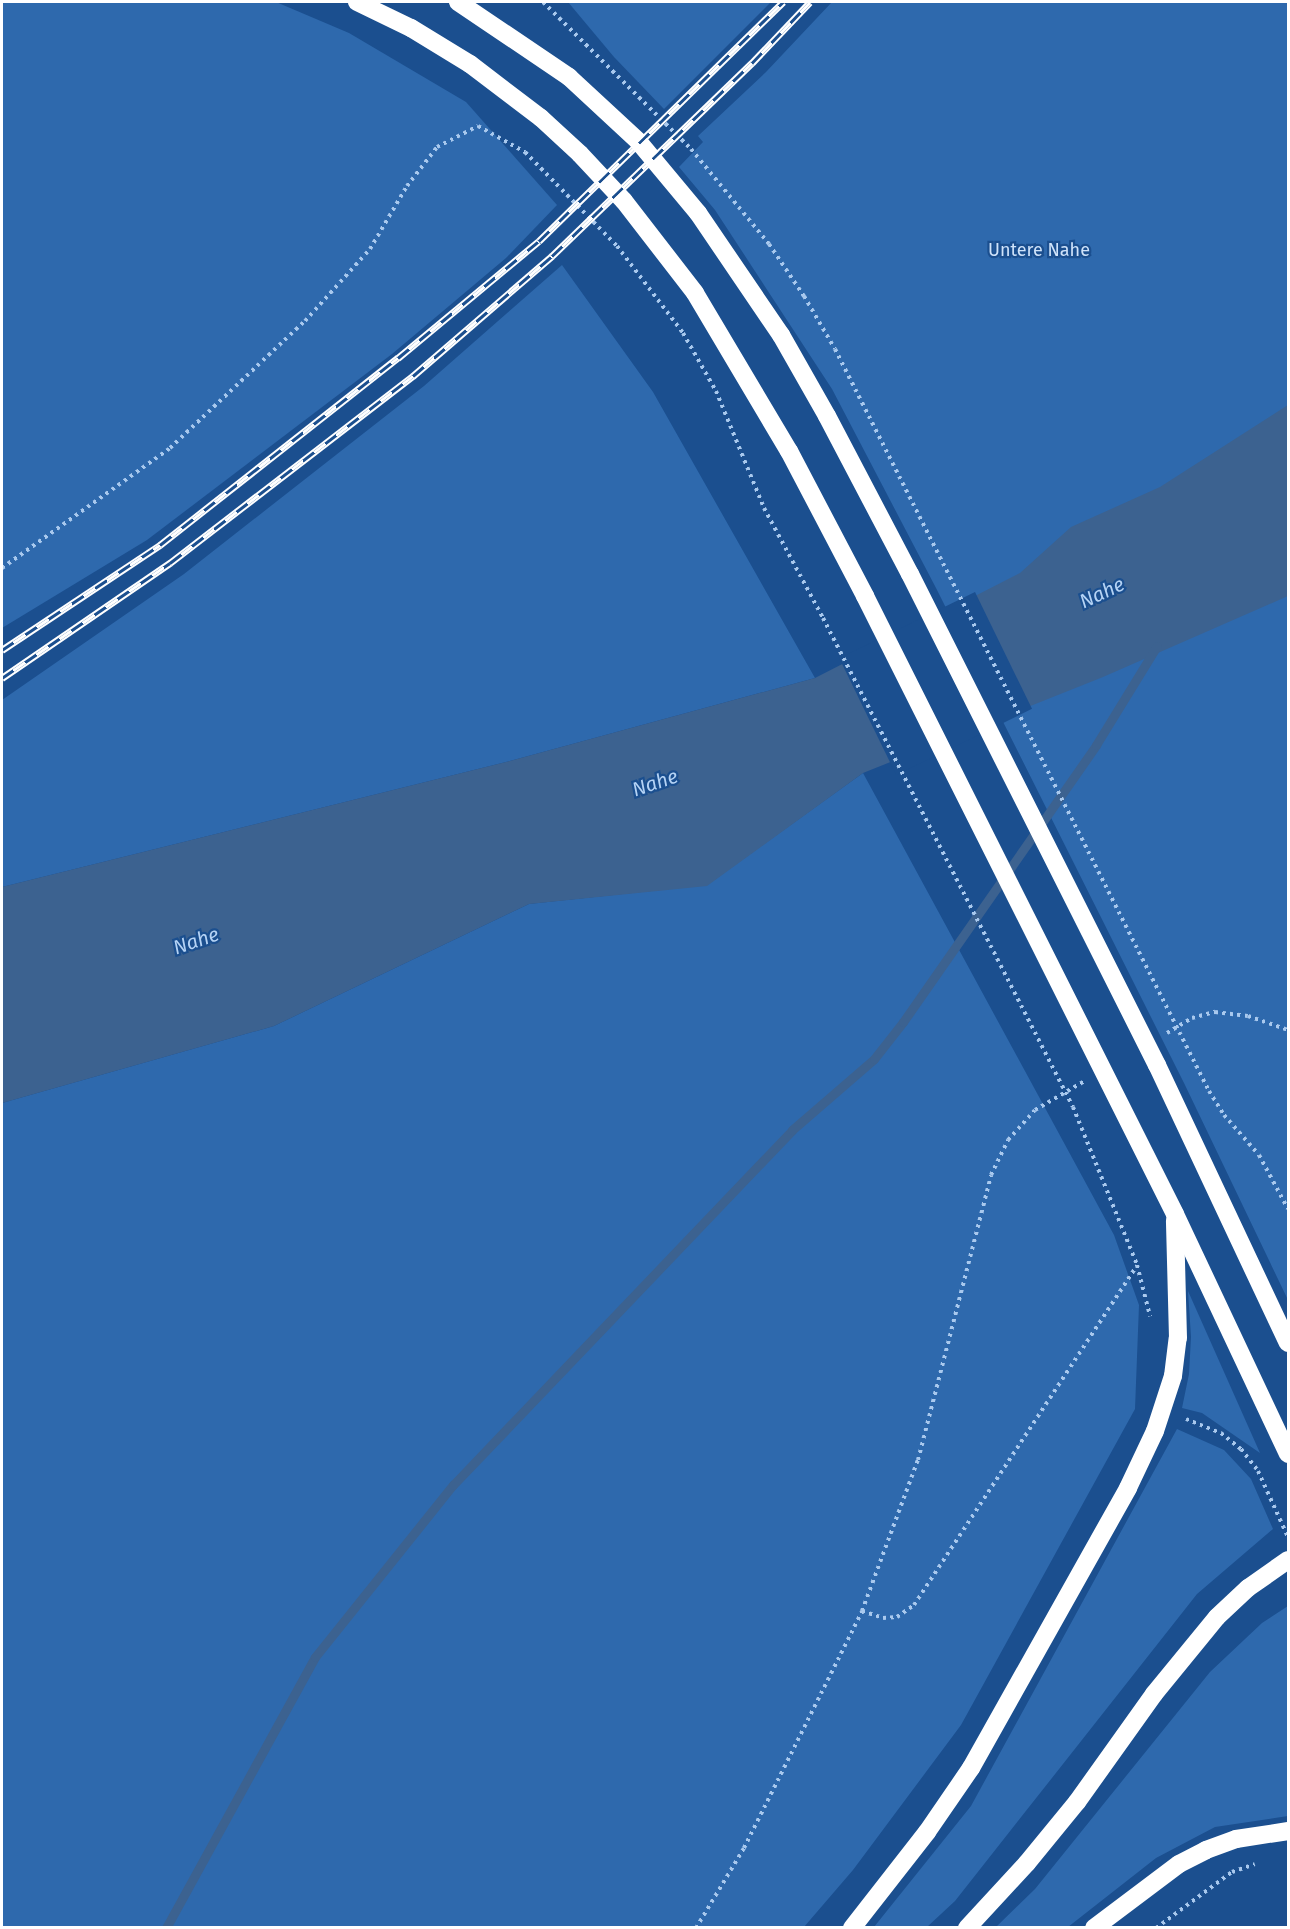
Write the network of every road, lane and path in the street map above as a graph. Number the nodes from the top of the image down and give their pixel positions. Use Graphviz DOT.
graph roads {
  1 [pos="357,2"];
  2 [pos="458,2"];
  3 [pos="543,2"];
  4 [pos="2,568"];
  5 [pos="1288,1030"];
  6 [pos="1163,1035"];
  7 [pos="1084,1081"];
  8 [pos="1288,1209"];
  9 [pos="1175,1214"];
  10 [pos="1137,1265"];
  11 [pos="1150,1327"];
  12 [pos="1288,1343"];
  13 [pos="1162,1412"];
  14 [pos="1288,1454"];
  15 [pos="1288,1538"];
  16 [pos="1288,1560"];
  17 [pos="862,1611"];
  18 [pos="1288,1831"];
  19 [pos="1264,1861"];
  20 [pos="696,1928"];
  21 [pos="852,1928"];
  22 [pos="967,1928"];
  23 [pos="1094,1928"];
  24 [pos="1156,1928"];
  1 -- 9 [label="highway"];
  2 -- 12 [label="highway"];
  3 -- 8 [label="path"];
  4 -- 10 [label="path"];
  5 -- 6 [label="path"];
  7 -- 17 [label="path"];
  9 -- 13 [label="highway"];
  9 -- 14 [label="highway"];
  10 -- 11 [label="path"];
  10 -- 17 [label="path"];
  13 -- 15 [label="path"];
  13 -- 21 [label="highway"];
  16 -- 22 [label="highway"];
  17 -- 20 [label="path"];
  18 -- 23 [label="highway"];
  19 -- 24 [label="path"];
}
